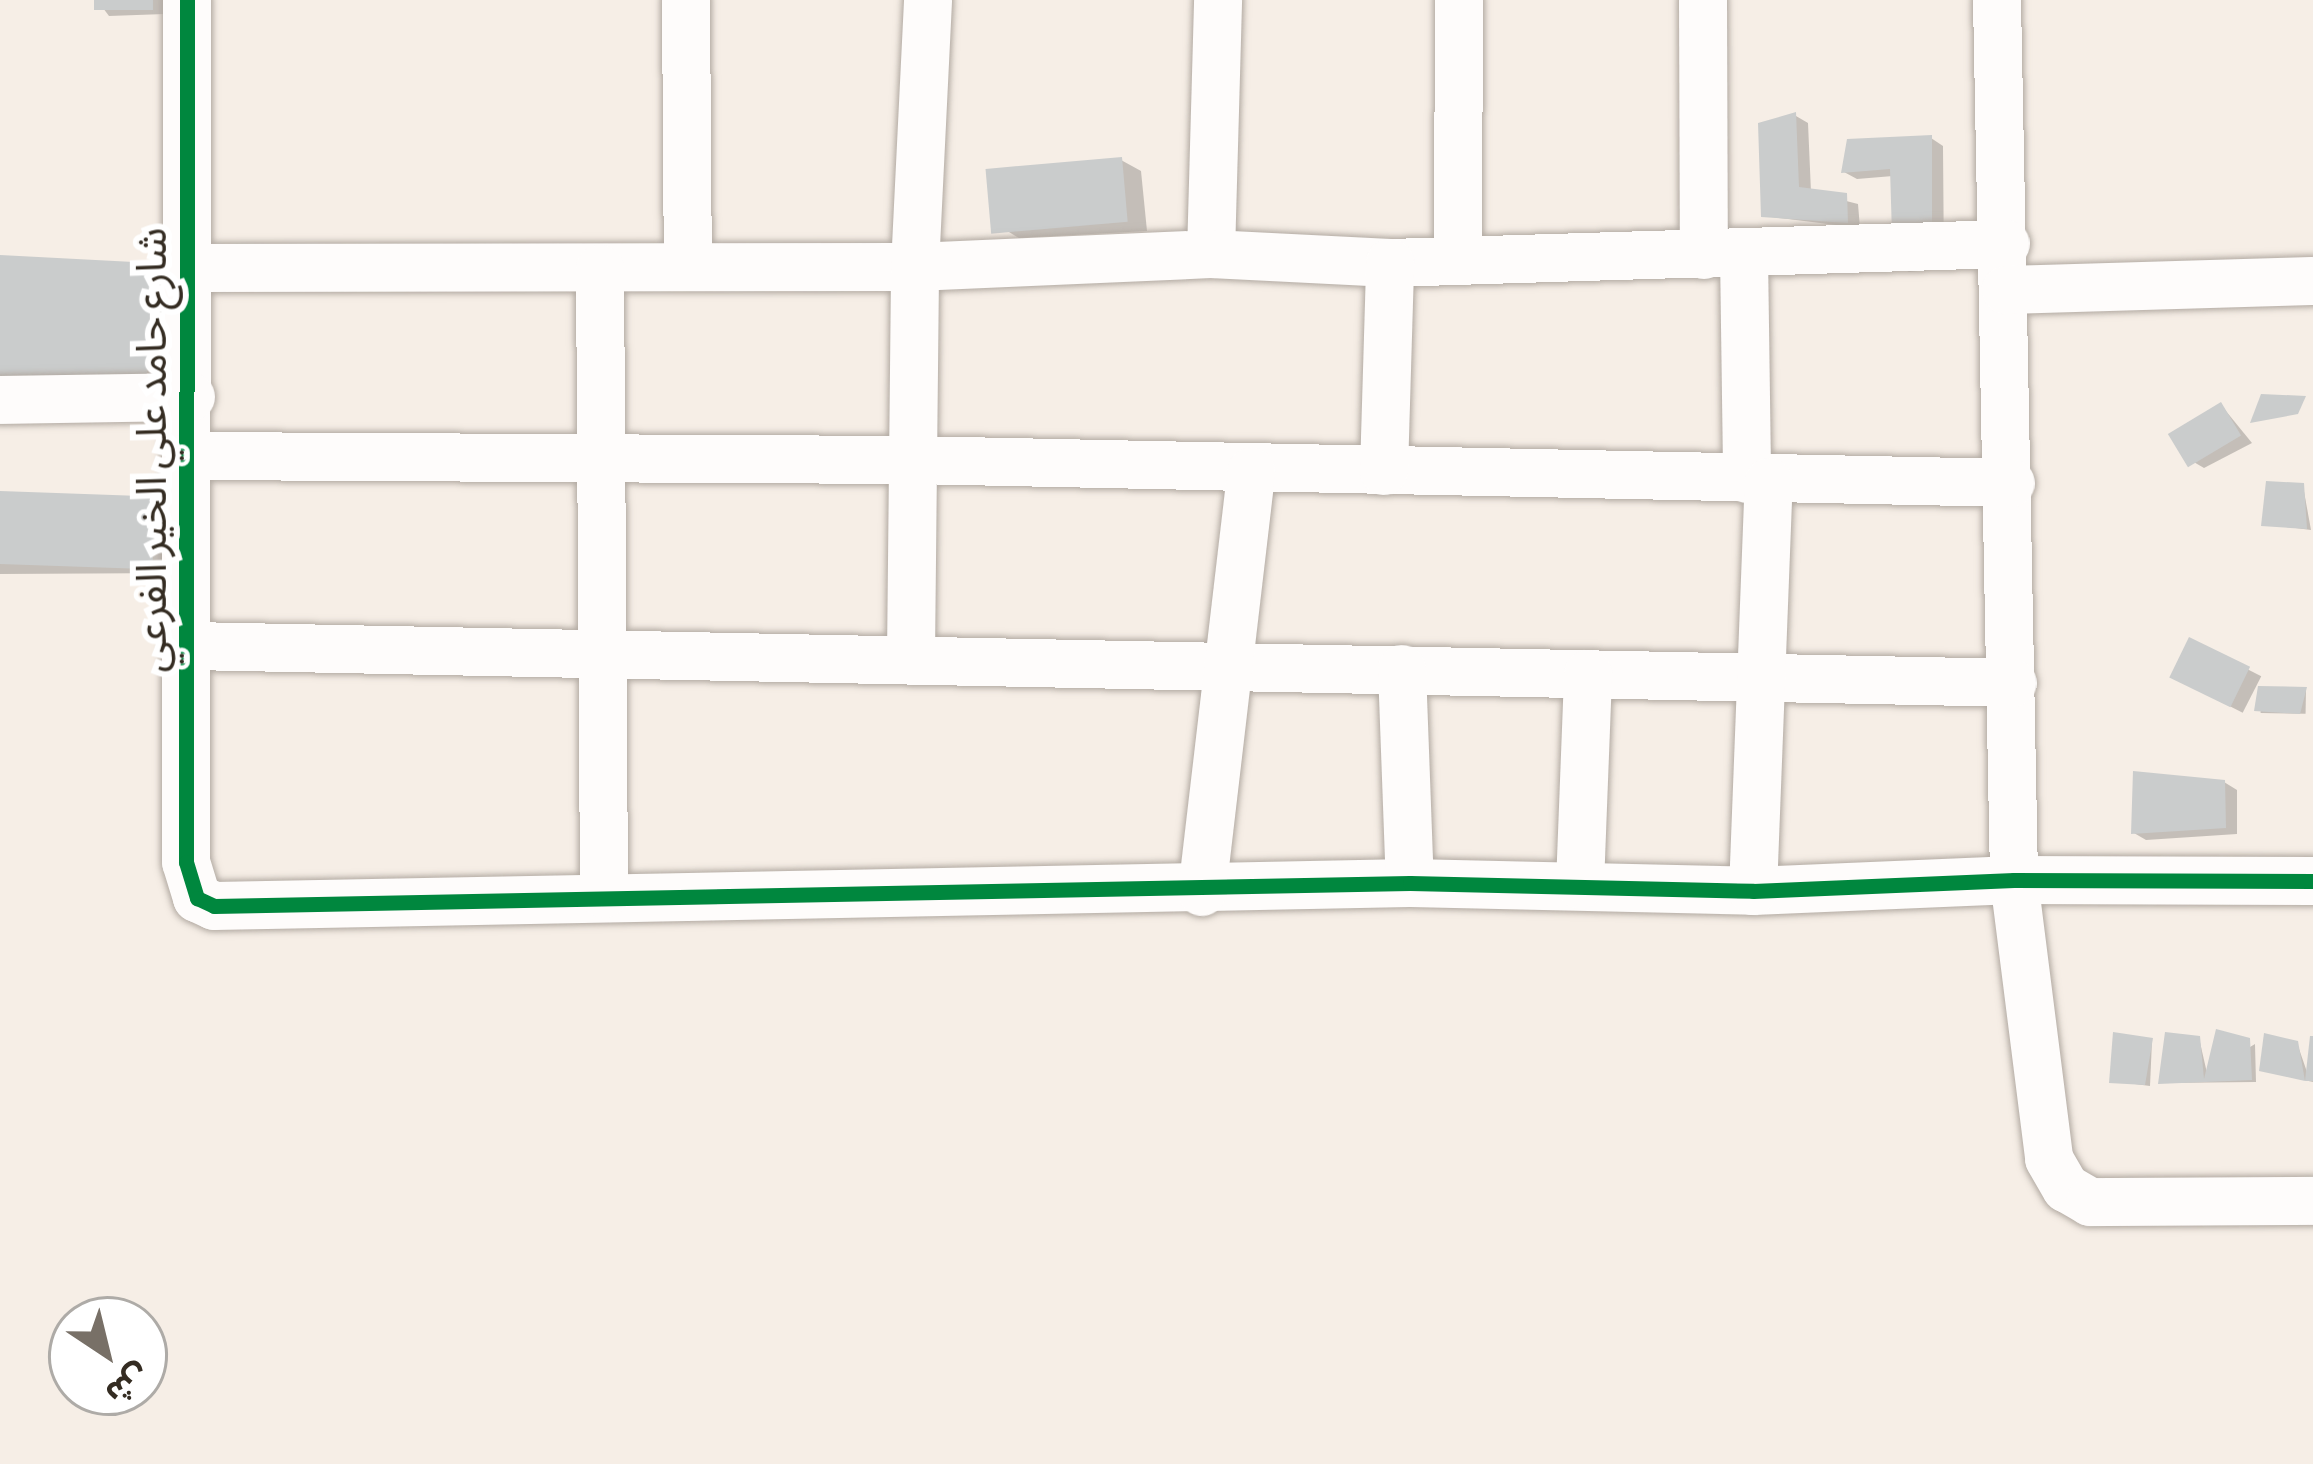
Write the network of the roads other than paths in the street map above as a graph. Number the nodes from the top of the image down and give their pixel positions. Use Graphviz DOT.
graph roads {
  1 [pos="187,0"];
  2 [pos="686,0"];
  3 [pos="928,0"];
  4 [pos="1218,0"];
  5 [pos="1459,0"];
  6 [pos="1703,0"];
  7 [pos="1996,0"];
  8 [pos="1211,254"];
  9 [pos="1724,254"];
  10 [pos="1458,260"];
  11 [pos="1390,263"];
  12 [pos="688,266"];
  13 [pos="915,267"];
  14 [pos="2006,267"];
  15 [pos="190,268"];
  16 [pos="600,269"];
  17 [pos="2313,281"];
  18 [pos="190,397"];
  19 [pos="0,400"];
  20 [pos="191,456"];
  21 [pos="913,460"];
  22 [pos="602,464"];
  23 [pos="1384,471"];
  24 [pos="1250,472"];
  25 [pos="1758,480"];
  26 [pos="2011,483"];
  27 [pos="190,646"];
  28 [pos="603,656"];
  29 [pos="911,656"];
  30 [pos="1231,664"];
  31 [pos="1402,669"];
  32 [pos="1588,674"];
  33 [pos="1760,678"];
  34 [pos="2013,683"];
  35 [pos="2014,880"];
  36 [pos="2313,881"];
  37 [pos="1410,883"];
  38 [pos="1580,885"];
  39 [pos="1753,891"];
  40 [pos="1202,892"];
  41 [pos="604,895"];
  42 [pos="2313,1201"];
  1 -- 15 [label="street, شارع حامد علي الخير الفرعي"];
  2 -- 12 [label="street"];
  3 -- 13 [label="street"];
  4 -- 8 [label="street"];
  5 -- 10 [label="street"];
  6 -- 9 [label="street"];
  7 -- 14 [label="street"];
  8 -- 11 [label="street"];
  8 -- 13 [label="street"];
  9 -- 10 [label="street"];
  9 -- 14 [label="street"];
  9 -- 25 [label="street"];
  10 -- 11 [label="street"];
  11 -- 23 [label="street"];
  12 -- 13 [label="street"];
  12 -- 16 [label="street"];
  13 -- 21 [label="street"];
  14 -- 17 [label="street"];
  14 -- 26 [label="street"];
  15 -- 16 [label="street"];
  15 -- 18 [label="street, شارع حامد علي الخير الفرعي"];
  16 -- 22 [label="street"];
  18 -- 19 [label="street"];
  18 -- 20 [label="street, شارع حامد علي الخير الفرعي"];
  20 -- 22 [label="street"];
  20 -- 27 [label="street, شارع حامد علي الخير الفرعي"];
  21 -- 22 [label="street"];
  21 -- 24 [label="street"];
  21 -- 29 [label="street"];
  22 -- 28 [label="street"];
  23 -- 24 [label="street"];
  23 -- 25 [label="street"];
  24 -- 30 [label="street"];
  25 -- 26 [label="street"];
  25 -- 33 [label="street"];
  26 -- 34 [label="street"];
  27 -- 28 [label="street"];
  27 -- 41 [label="street, شارع حامد علي الخير الفرعي"];
  28 -- 29 [label="street"];
  28 -- 41 [label="street"];
  29 -- 30 [label="street"];
  30 -- 31 [label="street"];
  30 -- 40 [label="street"];
  31 -- 32 [label="street"];
  31 -- 37 [label="street"];
  32 -- 33 [label="street"];
  32 -- 38 [label="street"];
  33 -- 34 [label="street"];
  33 -- 39 [label="street"];
  34 -- 35 [label="street"];
  35 -- 36 [label="street"];
  35 -- 39 [label="street"];
  35 -- 42 [label="street"];
  37 -- 38 [label="street"];
  37 -- 40 [label="street"];
  38 -- 39 [label="street"];
  40 -- 41 [label="street"];
}
